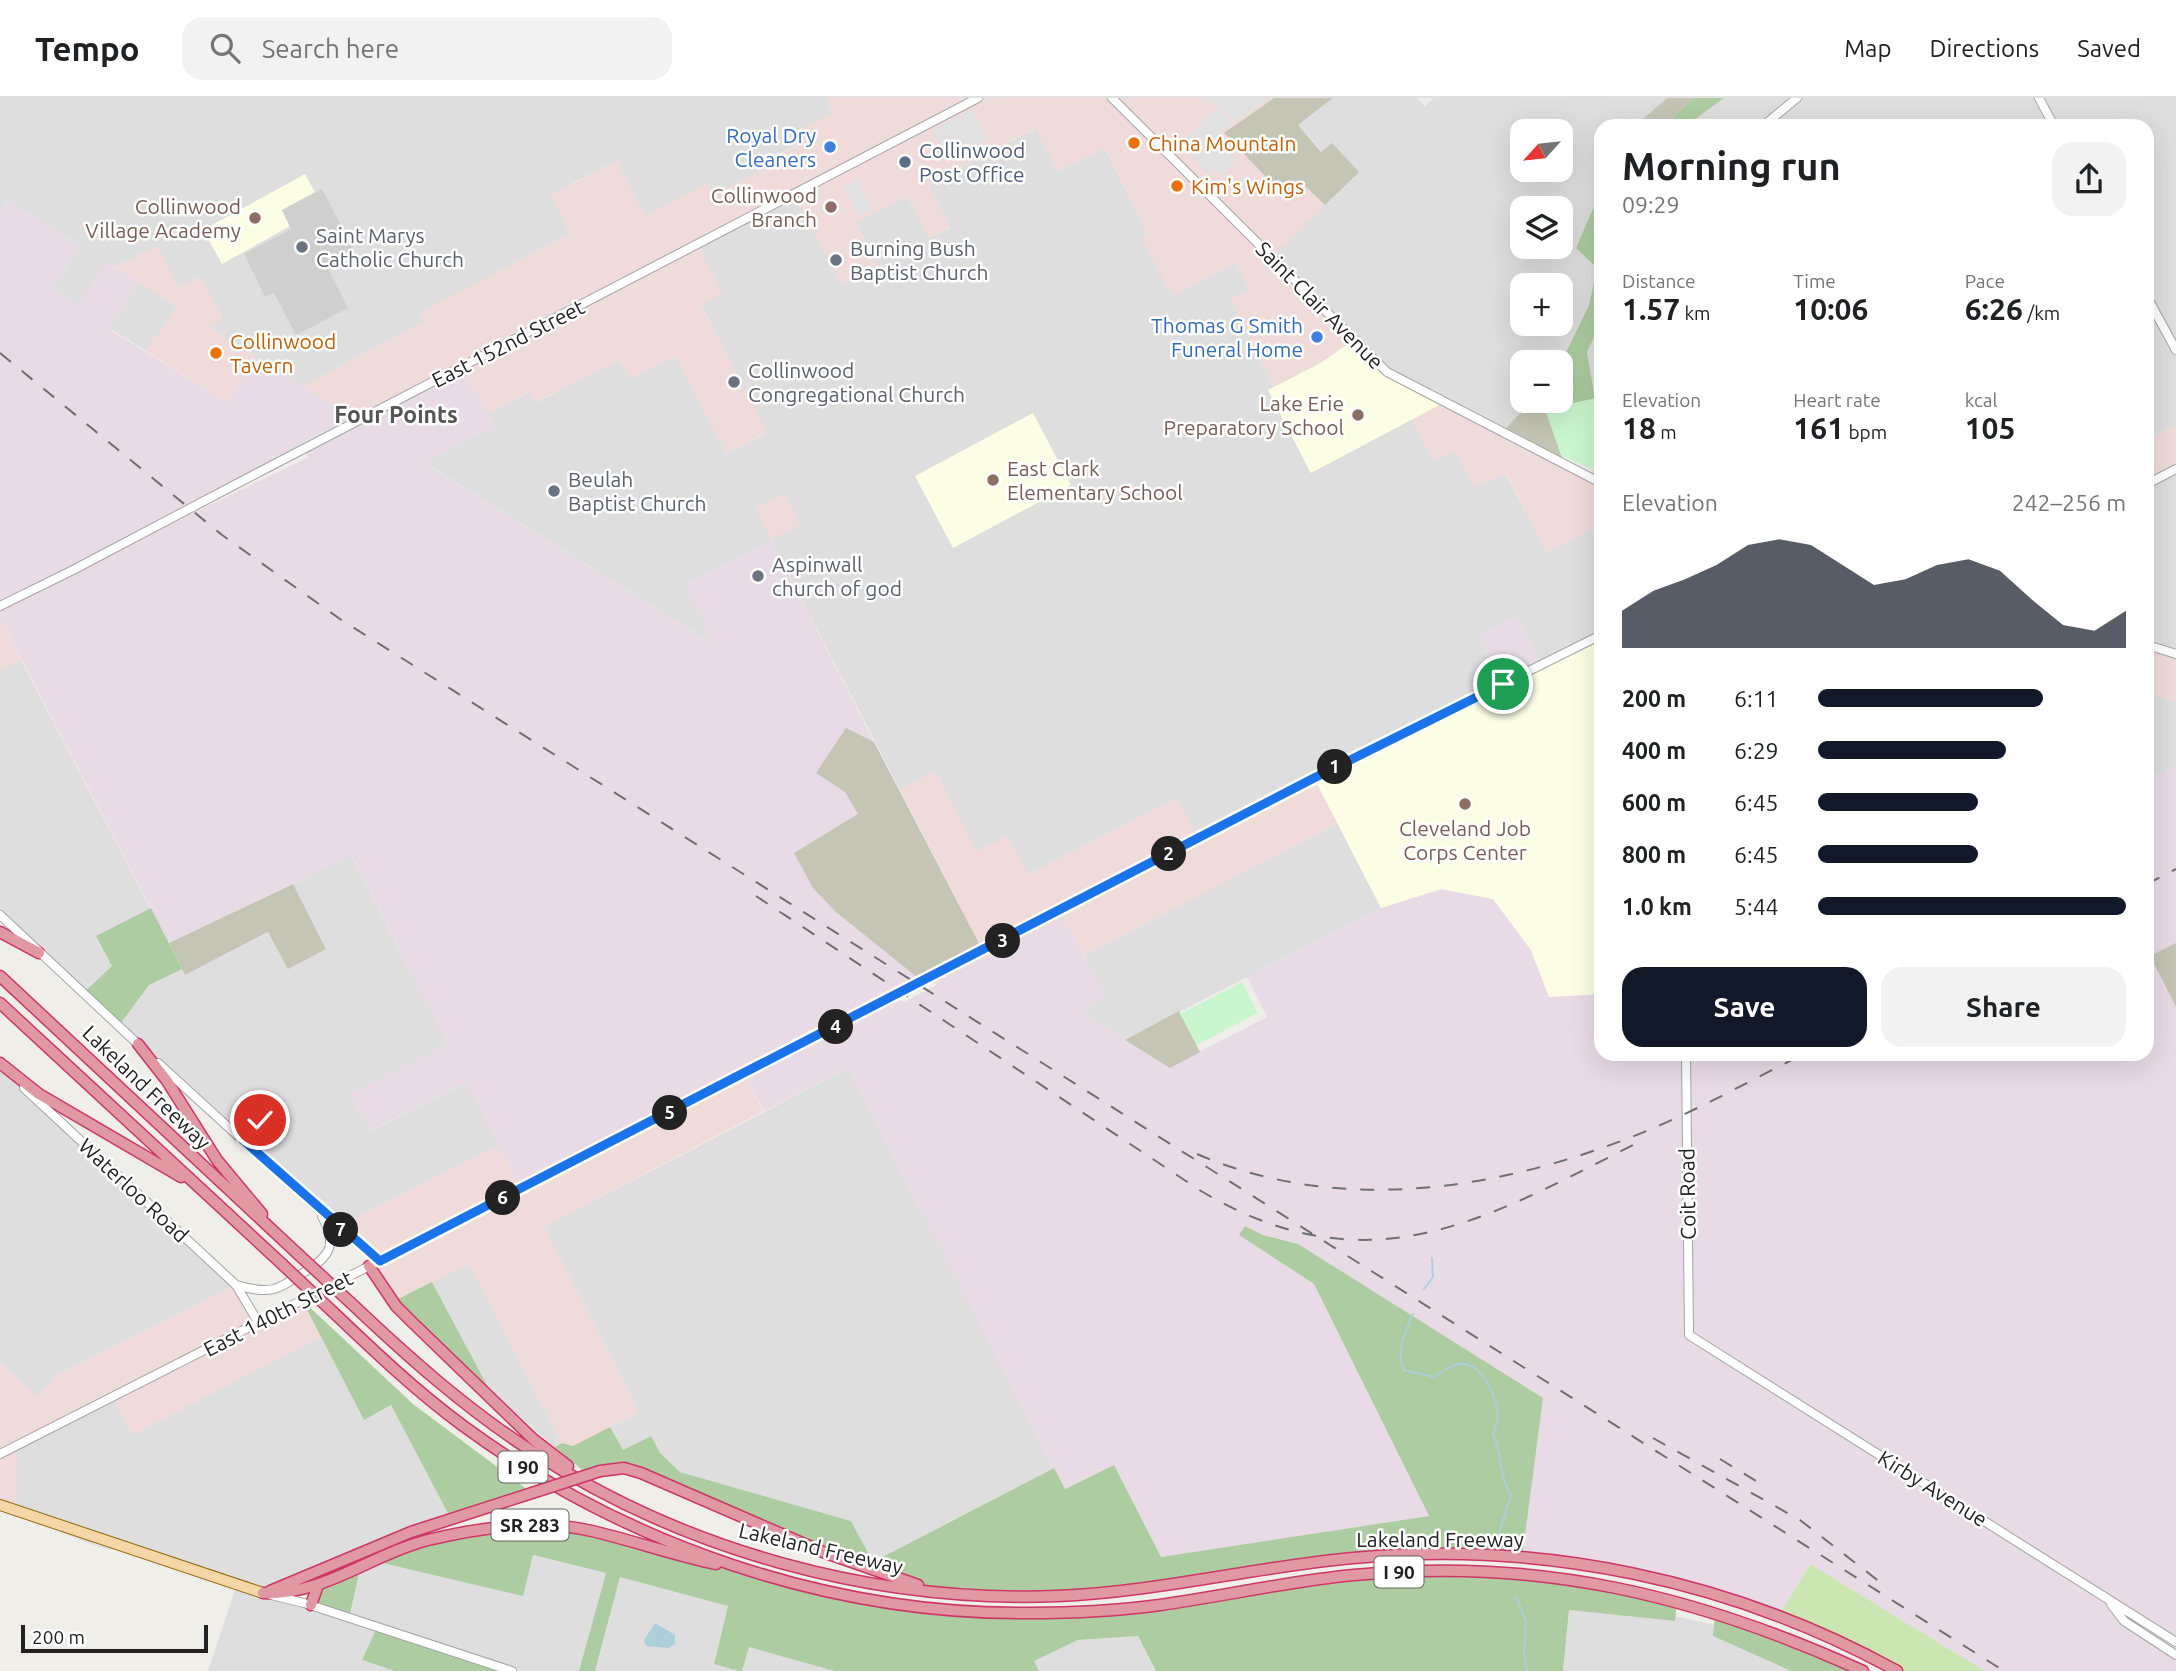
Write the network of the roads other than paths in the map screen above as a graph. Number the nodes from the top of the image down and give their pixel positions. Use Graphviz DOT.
graph roads {
  1 [pos="978,98"];
  2 [pos="1112,98"];
  3 [pos="1797,98"];
  4 [pos="2039,98"];
  5 [pos="1772,119"];
  6 [pos="2050,119"];
  7 [pos="2154,310"];
  8 [pos="2176,350"];
  9 [pos="2176,469"];
  10 [pos="1594,480"];
  11 [pos="2154,480"];
  12 [pos="0,606"];
  13 [pos="1594,638"];
  14 [pos="2154,647"];
  15 [pos="2176,654"];
  16 [pos="0,915"];
  17 [pos="0,932"];
  18 [pos="39,953"];
  19 [pos="0,976"];
  20 [pos="0,1003"];
  21 [pos="138,1044"];
  22 [pos="1686,1061"];
  23 [pos="0,1064"];
  24 [pos="260,1120"];
  25 [pos="243,1140"];
  26 [pos="204,1191"];
  27 [pos="318,1209"];
  28 [pos="299,1255"];
  29 [pos="375,1263"];
  30 [pos="236,1285"];
  31 [pos="258,1322"];
  32 [pos="1689,1335"];
  33 [pos="0,1454"];
  34 [pos="600,1491"];
  35 [pos="0,1505"];
  36 [pos="746,1570"];
  37 [pos="318,1585"];
  38 [pos="263,1593"];
  39 [pos="944,1593"];
  40 [pos="2107,1599"];
  41 [pos="307,1604"];
  42 [pos="2176,1642"];
  43 [pos="2176,1655"];
  44 [pos="512,1671"];
  45 [pos="1863,1671"];
  46 [pos="1897,1671"];
  1 -- 12 [label="street, East 152nd Street, bridge"];
  2 -- 10 [label="street, Saint Clair Avenue"];
  3 -- 5 [label="street"];
  4 -- 6 [label="street"];
  7 -- 8 [label="street"];
  9 -- 11 [label="street"];
  13 -- 29 [label="street, East 140th Street"];
  14 -- 15 [label="street"];
  16 -- 18 [label="street"];
  17 -- 18 [label="highway"];
  18 -- 21 [label="street"];
  19 -- 28 [label="highway, Lakeland Freeway / I 90"];
  20 -- 26 [label="highway, Lakeland Freeway / I 90"];
  21 -- 25 [label="street"];
  21 -- 28 [label="highway"];
  22 -- 32 [label="street, Coit Road"];
  23 -- 26 [label="highway"];
  23 -- 30 [label="street, Waterloo Road"];
  24 -- 25 [label="street"];
  25 -- 27 [label="street"];
  26 -- 36 [label="highway, Lakeland Freeway / I 90, bridge"];
  27 -- 29 [label="street"];
  27 -- 30 [label="street"];
  28 -- 34 [label="highway, Lakeland Freeway / I 90, bridge"];
  29 -- 31 [label="street, East 140th Street"];
  29 -- 34 [label="highway"];
  30 -- 31 [label="street, Waterloo Road"];
  31 -- 33 [label="street, East 140th Street"];
  32 -- 40 [label="street, Kirby Avenue"];
  34 -- 39 [label="highway, Lakeland Freeway / I 90"];
  35 -- 38 [label="main road, SR 283"];
  36 -- 37 [label="highway, SR 283"];
  36 -- 45 [label="highway, Lakeland Freeway / I 90"];
  37 -- 38 [label="highway, SR 283"];
  37 -- 41 [label="highway"];
  38 -- 39 [label="highway, SR 283, bridge"];
  38 -- 41 [label="street"];
  39 -- 46 [label="highway, Lakeland Freeway / I 90"];
  40 -- 42 [label="street, Kirby Avenue"];
  40 -- 43 [label="street"];
  41 -- 44 [label="street"];
}
